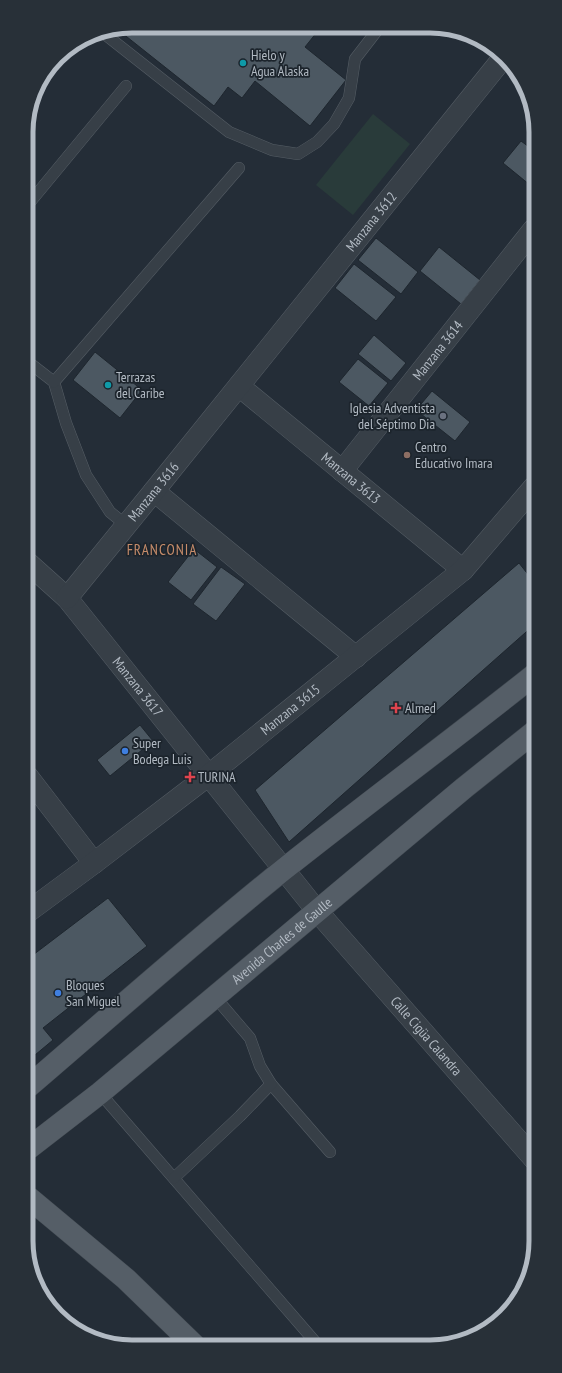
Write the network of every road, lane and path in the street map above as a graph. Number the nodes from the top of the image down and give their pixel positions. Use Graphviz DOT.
graph roads {
  1 [pos="375,33"];
  2 [pos="107,36"];
  3 [pos="499,62"];
  4 [pos="126,86"];
  5 [pos="239,168"];
  6 [pos="33,199"];
  7 [pos="529,235"];
  8 [pos="33,366"];
  9 [pos="54,382"];
  10 [pos="239,386"];
  11 [pos="342,471"];
  12 [pos="154,491"];
  13 [pos="529,493"];
  14 [pos="126,525"];
  15 [pos="33,567"];
  16 [pos="463,570"];
  17 [pos="67,598"];
  18 [pos="356,657"];
  19 [pos="529,679"];
  20 [pos="529,736"];
  21 [pos="209,775"];
  22 [pos="33,784"];
  23 [pos="94,863"];
  24 [pos="284,869"];
  25 [pos="33,907"];
  26 [pos="317,911"];
  27 [pos="215,997"];
  28 [pos="33,1083"];
  29 [pos="271,1084"];
  30 [pos="100,1093"];
  31 [pos="33,1145"];
  32 [pos="330,1152"];
  33 [pos="529,1154"];
  34 [pos="174,1178"];
  35 [pos="33,1201"];
  36 [pos="189,1340"];
  37 [pos="314,1340"];
  1 -- 2 [label="lane"];
  3 -- 10 [label="street, Manzana 3612"];
  4 -- 6 [label="lane"];
  5 -- 9 [label="lane"];
  7 -- 11 [label="street, Manzana 3614"];
  8 -- 9 [label="lane"];
  9 -- 14 [label="lane"];
  10 -- 11 [label="street, Manzana 3613"];
  10 -- 12 [label="street, Manzana 3616"];
  11 -- 16 [label="street, Manzana 3613"];
  12 -- 14 [label="street, Manzana 3616"];
  12 -- 18 [label="street"];
  13 -- 16 [label="street, Manzana 3615"];
  14 -- 17 [label="street, Manzana 3616"];
  15 -- 17 [label="street, Manzana 3617"];
  16 -- 18 [label="street, Manzana 3615"];
  17 -- 21 [label="street, Manzana 3617"];
  18 -- 21 [label="street, Manzana 3615"];
  19 -- 24 [label="main road"];
  20 -- 26 [label="main road, Avenida Charles de Gaulle"];
  21 -- 23 [label="street, Manzana 3615"];
  21 -- 24 [label="street, Manzana 3617"];
  22 -- 23 [label="street"];
  23 -- 25 [label="street, Manzana 3615"];
  24 -- 26 [label="street, Manzana 3617"];
  24 -- 28 [label="main road"];
  26 -- 27 [label="main road, Avenida Charles de Gaulle"];
  26 -- 33 [label="street, Calle Cigüa Calandra"];
  27 -- 29 [label="lane"];
  27 -- 30 [label="main road, Avenida Charles de Gaulle"];
  29 -- 32 [label="lane"];
  29 -- 34 [label="lane"];
  30 -- 31 [label="main road, Avenida Charles de Gaulle"];
  30 -- 34 [label="lane"];
  34 -- 37 [label="lane"];
  35 -- 36 [label="main road"];
}
